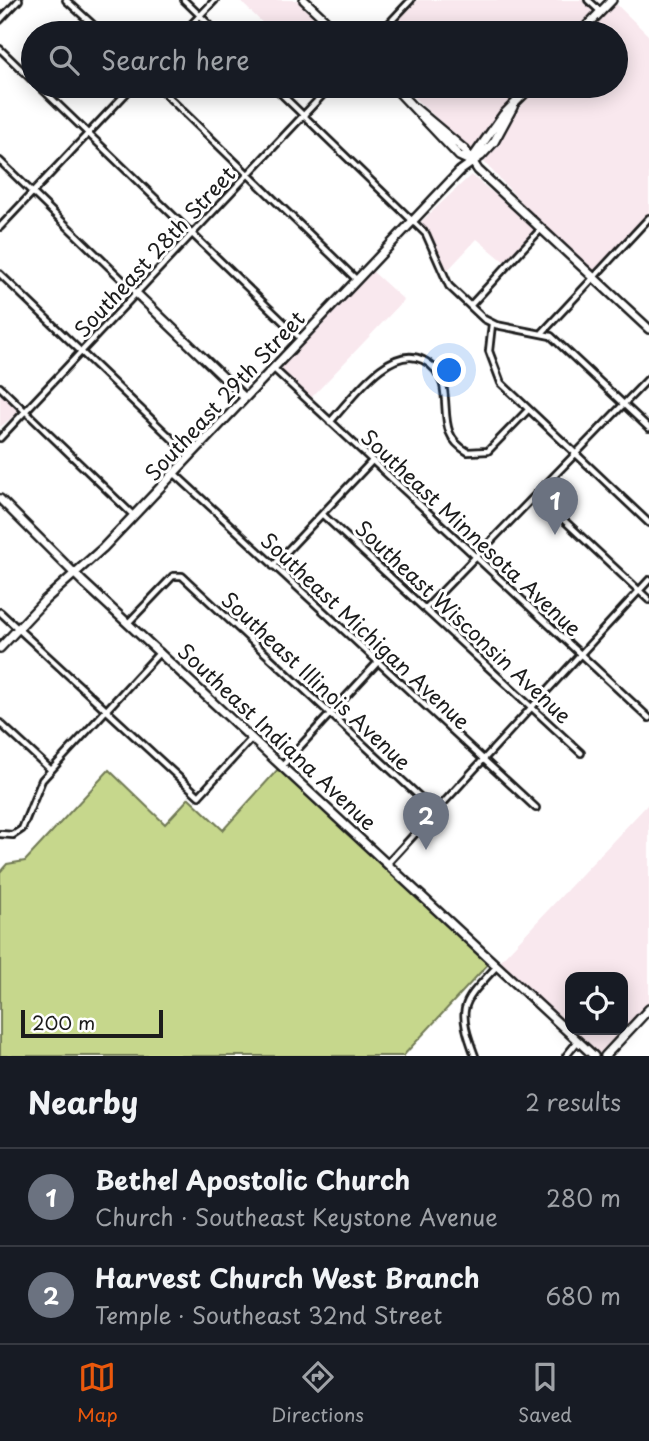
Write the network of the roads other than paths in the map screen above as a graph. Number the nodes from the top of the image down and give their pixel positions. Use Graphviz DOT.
graph roads {
  1 [pos="19,0"];
  2 [pos="66,0"];
  3 [pos="184,0"];
  4 [pos="215,0"];
  5 [pos="304,0"];
  6 [pos="411,0"];
  7 [pos="588,0"];
  8 [pos="612,0"];
  9 [pos="600,12"];
  10 [pos="200,16"];
  11 [pos="0,20"];
  12 [pos="89,21"];
  13 [pos="195,21"];
  14 [pos="205,21"];
  15 [pos="326,21"];
  16 [pos="391,21"];
  17 [pos="591,21"];
  18 [pos="0,49"];
  19 [pos="21,69"];
  20 [pos="51,98"];
  21 [pos="122,98"];
  22 [pos="169,98"];
  23 [pos="286,98"];
  24 [pos="320,98"];
  25 [pos="405,98"];
  26 [pos="521,98"];
  27 [pos="304,115"];
  28 [pos="88,134"];
  29 [pos="0,161"];
  30 [pos="471,161"];
  31 [pos="248,175"];
  32 [pos="33,193"];
  33 [pos="649,218"];
  34 [pos="413,220"];
  35 [pos="644,223"];
  36 [pos="0,227"];
  37 [pos="541,229"];
  38 [pos="649,229"];
  39 [pos="193,234"];
  40 [pos="0,274"];
  41 [pos="593,278"];
  42 [pos="357,280"];
  43 [pos="136,293"];
  44 [pos="470,306"];
  45 [pos="492,324"];
  46 [pos="649,329"];
  47 [pos="543,332"];
  48 [pos="301,339"];
  49 [pos="80,352"];
  50 [pos="273,368"];
  51 [pos="649,377"];
  52 [pos="0,387"];
  53 [pos="245,398"];
  54 [pos="623,404"];
  55 [pos="528,410"];
  56 [pos="25,411"];
  57 [pos="330,422"];
  58 [pos="649,428"];
  59 [pos="0,438"];
  60 [pos="575,454"];
  61 [pos="190,456"];
  62 [pos="372,461"];
  63 [pos="174,473"];
  64 [pos="536,494"];
  65 [pos="0,499"];
  66 [pos="323,514"];
  67 [pos="134,516"];
  68 [pos="649,523"];
  69 [pos="475,556"];
  70 [pos="273,566"];
  71 [pos="75,572"];
  72 [pos="649,580"];
  73 [pos="639,591"];
  74 [pos="649,600"];
  75 [pos="425,609"];
  76 [pos="0,612"];
  77 [pos="129,622"];
  78 [pos="18,629"];
  79 [pos="0,648"];
  80 [pos="160,652"];
  81 [pos="579,653"];
  82 [pos="378,662"];
  83 [pos="531,707"];
  84 [pos="106,710"];
  85 [pos="330,713"];
  86 [pos="649,718"];
  87 [pos="0,723"];
  88 [pos="253,737"];
  89 [pos="581,754"];
  90 [pos="483,759"];
  91 [pos="283,765"];
  92 [pos="51,770"];
  93 [pos="537,808"];
  94 [pos="435,811"];
  95 [pos="0,834"];
  96 [pos="388,863"];
  97 [pos="498,965"];
  98 [pos="649,1009"];
  99 [pos="578,1041"];
  100 [pos="475,1056"];
  101 [pos="566,1056"];
  102 [pos="594,1056"];
  103 [pos="605,1056"];
  1 -- 11 [label="street"];
  2 -- 12 [label="street"];
  3 -- 10 [label="street"];
  4 -- 10 [label="street"];
  5 -- 15 [label="main road"];
  6 -- 16 [label="street"];
  7 -- 9 [label="street"];
  8 -- 9 [label="main road"];
  9 -- 17 [label="main road"];
  10 -- 13 [label="street"];
  10 -- 14 [label="street"];
  18 -- 19 [label="street"];
  20 -- 28 [label="street"];
  21 -- 28 [label="street"];
  22 -- 31 [label="street"];
  23 -- 27 [label="street"];
  24 -- 27 [label="street, Southeast 28th Street"];
  25 -- 30 [label="main road"];
  26 -- 30 [label="main road, Southeast 29th Street"];
  27 -- 31 [label="street, Southeast 28th Street"];
  27 -- 34 [label="street"];
  28 -- 32 [label="street"];
  28 -- 39 [label="street"];
  29 -- 32 [label="street"];
  30 -- 34 [label="main road, Southeast 29th Street"];
  30 -- 37 [label="main road"];
  31 -- 39 [label="street, Southeast 28th Street"];
  31 -- 42 [label="street"];
  32 -- 36 [label="street"];
  32 -- 43 [label="street"];
  33 -- 35 [label="street"];
  34 -- 42 [label="main road, Southeast 29th Street"];
  34 -- 44 [label="street"];
  35 -- 38 [label="street"];
  35 -- 41 [label="street"];
  37 -- 41 [label="main road"];
  37 -- 44 [label="street"];
  39 -- 43 [label="street, Southeast 28th Street"];
  39 -- 48 [label="street"];
  40 -- 49 [label="street"];
  41 -- 46 [label="main road"];
  41 -- 47 [label="street"];
  42 -- 48 [label="main road, Southeast 29th Street"];
  43 -- 49 [label="street, Southeast 28th Street"];
  43 -- 53 [label="main road"];
  44 -- 45 [label="street"];
  45 -- 47 [label="street"];
  45 -- 55 [label="street"];
  47 -- 54 [label="street"];
  48 -- 50 [label="main road, Southeast 29th Street"];
  49 -- 56 [label="street, Southeast 28th Street"];
  49 -- 61 [label="street"];
  50 -- 53 [label="main road, Southeast 29th Street"];
  50 -- 57 [label="street, Southeast Minnesota Avenue"];
  51 -- 54 [label="street"];
  52 -- 56 [label="street"];
  53 -- 61 [label="main road, Southeast 29th Street"];
  54 -- 58 [label="street"];
  54 -- 60 [label="street"];
  55 -- 57 [label="street"];
  55 -- 60 [label="street"];
  56 -- 59 [label="street, Southeast 28th Street"];
  56 -- 67 [label="street"];
  57 -- 62 [label="street, Southeast Minnesota Avenue"];
  60 -- 64 [label="street"];
  60 -- 68 [label="street"];
  61 -- 63 [label="main road, Southeast 29th Street"];
  62 -- 66 [label="street"];
  62 -- 69 [label="street, Southeast Minnesota Avenue"];
  63 -- 67 [label="main road, Southeast 29th Street"];
  63 -- 70 [label="street, Southeast Michigan Avenue"];
  64 -- 69 [label="street"];
  64 -- 73 [label="street"];
  65 -- 71 [label="main road, Southeast Indiana Avenue"];
  66 -- 70 [label="street"];
  66 -- 75 [label="street, Southeast Wisconsin Avenue"];
  67 -- 71 [label="main road, Southeast 29th Street"];
  69 -- 75 [label="street"];
  69 -- 81 [label="street, Southeast Minnesota Avenue"];
  70 -- 82 [label="street, Southeast Michigan Avenue"];
  71 -- 77 [label="main road, Southeast Indiana Avenue"];
  71 -- 78 [label="main road, Southeast 29th Street"];
  72 -- 73 [label="street"];
  73 -- 74 [label="street"];
  73 -- 81 [label="street"];
  75 -- 83 [label="street, Southeast Wisconsin Avenue"];
  76 -- 78 [label="street"];
  77 -- 80 [label="main road, Southeast Indiana Avenue"];
  77 -- 85 [label="street, Southeast Illinois Avenue"];
  78 -- 79 [label="main road, Southeast 29th Street"];
  78 -- 84 [label="street"];
  80 -- 84 [label="street"];
  80 -- 88 [label="main road, Southeast Indiana Avenue"];
  81 -- 83 [label="street"];
  81 -- 86 [label="street, Southeast Minnesota Avenue"];
  82 -- 85 [label="street"];
  82 -- 90 [label="street, Southeast Michigan Avenue"];
  83 -- 89 [label="street, Southeast Wisconsin Avenue"];
  83 -- 90 [label="street"];
  84 -- 88 [label="street"];
  84 -- 92 [label="street"];
  85 -- 91 [label="street"];
  85 -- 94 [label="street, Southeast Illinois Avenue"];
  87 -- 92 [label="street"];
  88 -- 91 [label="main road, Southeast Indiana Avenue"];
  90 -- 93 [label="street, Southeast Michigan Avenue"];
  90 -- 94 [label="street"];
  91 -- 96 [label="main road, Southeast Indiana Avenue"];
  92 -- 95 [label="street"];
  94 -- 96 [label="street"];
  96 -- 97 [label="main road, Southeast Indiana Avenue"];
  97 -- 99 [label="main road, Southeast Indiana Avenue"];
  97 -- 100 [label="street"];
  98 -- 103 [label="main road"];
  99 -- 101 [label="street"];
  99 -- 102 [label="main road, Southeast Indiana Avenue"];
}
